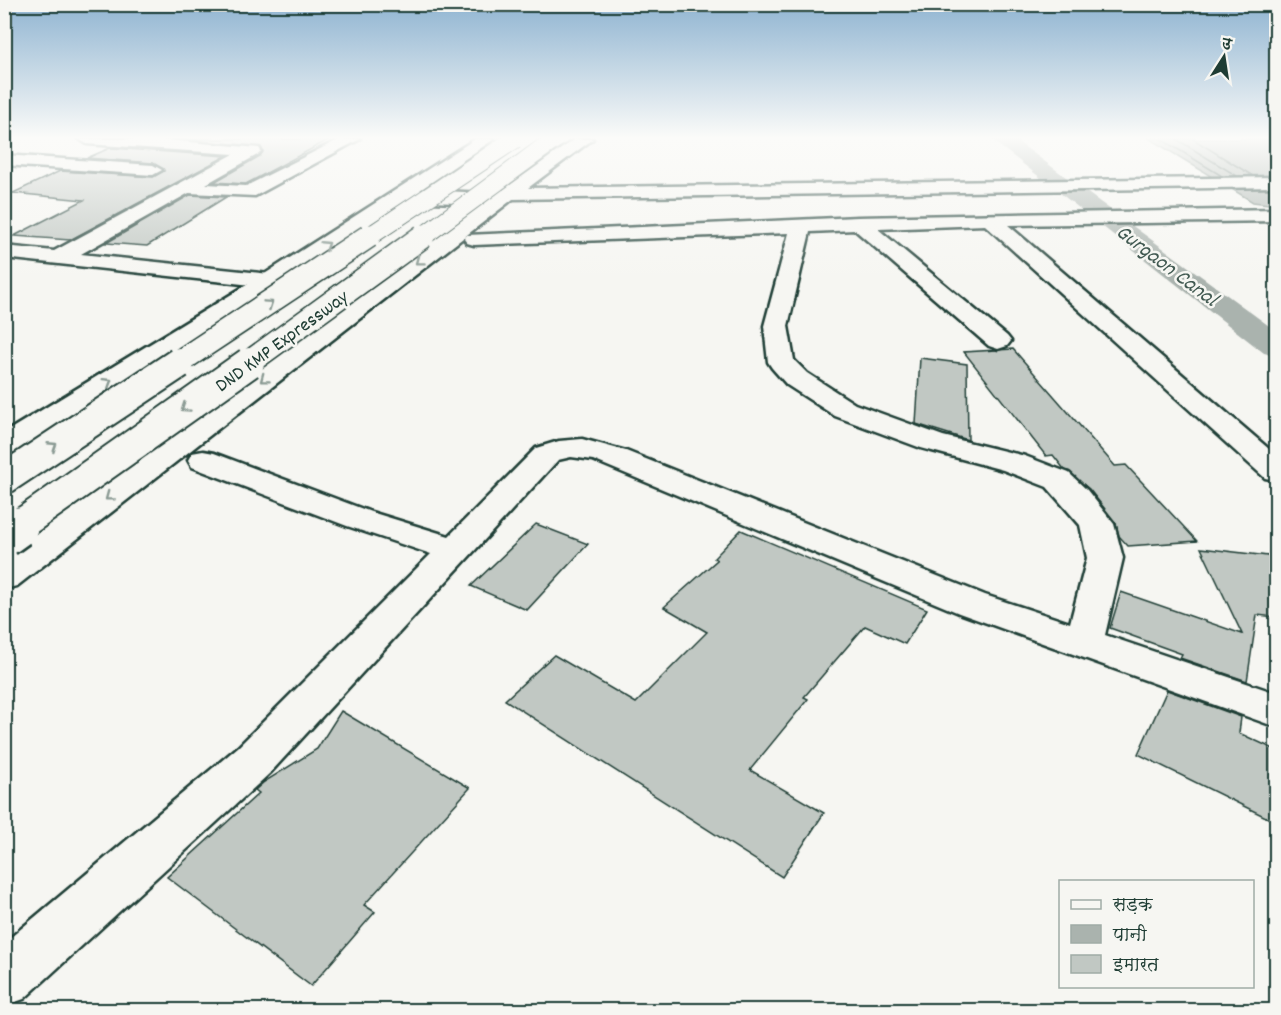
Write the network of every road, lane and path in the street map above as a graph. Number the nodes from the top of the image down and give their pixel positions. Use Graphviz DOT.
graph roads {
  1 [pos="190,186"];
  2 [pos="260,186"];
  3 [pos="417,186"];
  4 [pos="444,186"];
  5 [pos="491,186"];
  6 [pos="516,186"];
  7 [pos="1116,186"];
  8 [pos="187,188"];
  9 [pos="1002,192"];
  10 [pos="1276,192"];
  11 [pos="404,195"];
  12 [pos="497,199"];
  13 [pos="1272,215"];
  14 [pos="990,219"];
  15 [pos="858,223"];
  16 [pos="801,226"];
  17 [pos="474,239"];
  18 [pos="4,252"];
  19 [pos="59,257"];
  20 [pos="272,280"];
  21 [pos="998,341"];
  22 [pos="4,446"];
  23 [pos="203,460"];
  24 [pos="1276,471"];
  25 [pos="4,478"];
  26 [pos="4,537"];
  27 [pos="457,550"];
  28 [pos="4,577"];
  29 [pos="1084,643"];
  30 [pos="1276,710"];
  31 [pos="4,979"];
  1 -- 8 [label="main road"];
  2 -- 8 [label="main road"];
  3 -- 11 [label="main road"];
  25 -- 4 [label="main road, DND KMP Expressway, one-way, bridge"];
  5 -- 26 [label="main road, DND KMP Expressway, one-way, bridge"];
  6 -- 12 [label="main road"];
  7 -- 9 [label="main road"];
  8 -- 19 [label="main road"];
  9 -- 10 [label="main road"];
  9 -- 12 [label="main road"];
  11 -- 12 [label="main road"];
  20 -- 11 [label="main road, one-way"];
  12 -- 28 [label="main road, one-way"];
  13 -- 14 [label="main road"];
  14 -- 15 [label="main road"];
  14 -- 24 [label="main road"];
  15 -- 16 [label="main road"];
  15 -- 21 [label="main road"];
  16 -- 17 [label="main road"];
  16 -- 29 [label="main road"];
  18 -- 19 [label="main road"];
  19 -- 20 [label="main road"];
  22 -- 20 [label="main road, one-way"];
  23 -- 27 [label="main road"];
  27 -- 29 [label="main road"];
  27 -- 31 [label="main road"];
  29 -- 30 [label="main road"];
}
